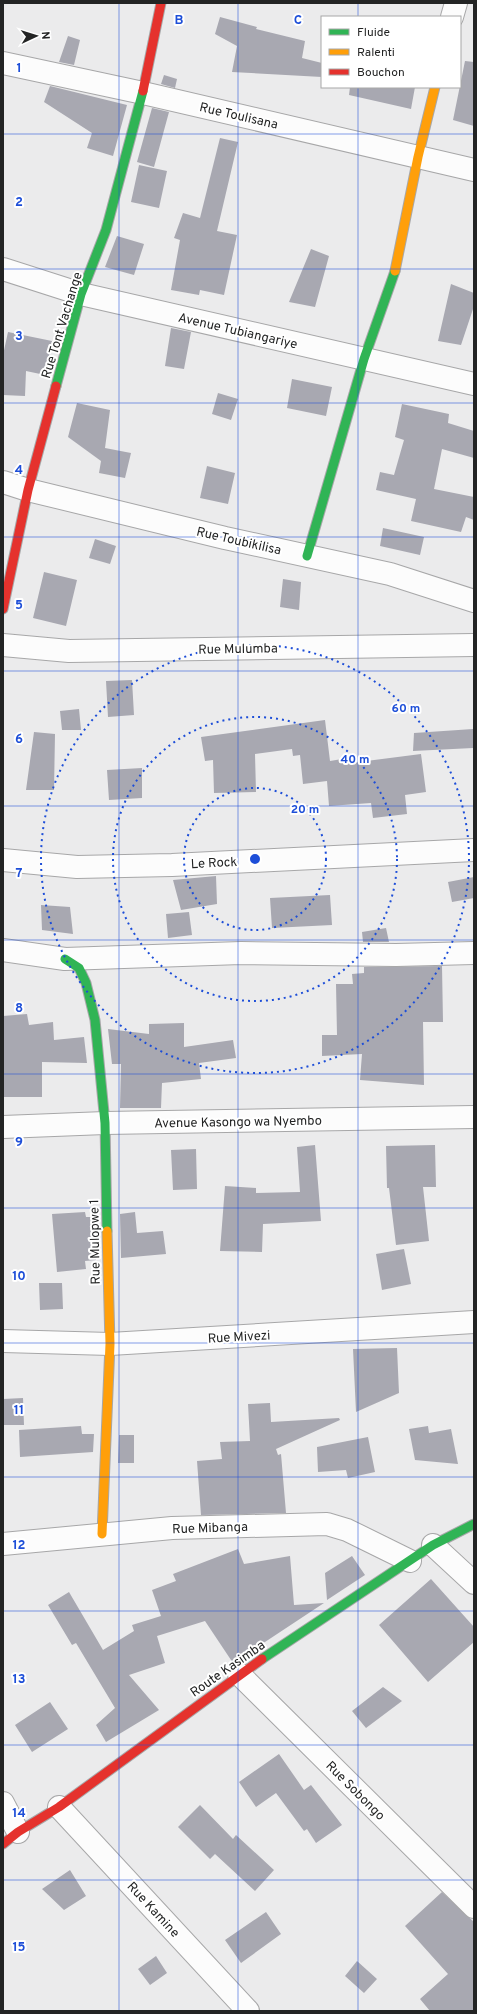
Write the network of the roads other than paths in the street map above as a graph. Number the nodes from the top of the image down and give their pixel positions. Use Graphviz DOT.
graph roads {
  1 [pos="161,3"];
  2 [pos="456,3"];
  3 [pos="452,16"];
  4 [pos="3,64"];
  5 [pos="435,88"];
  6 [pos="143,93"];
  7 [pos="418,157"];
  8 [pos="474,170"];
  9 [pos="3,269"];
  10 [pos="81,294"];
  11 [pos="364,359"];
  12 [pos="474,384"];
  13 [pos="3,482"];
  14 [pos="28,490"];
  15 [pos="307,556"];
  16 [pos="474,601"];
  17 [pos="3,609"];
  18 [pos="3,645"];
  19 [pos="474,645"];
  20 [pos="474,850"];
  21 [pos="3,860"];
  22 [pos="3,950"];
  23 [pos="474,953"];
  24 [pos="65,959"];
  25 [pos="474,1117"];
  26 [pos="105,1123"];
  27 [pos="3,1127"];
  28 [pos="474,1322"];
  29 [pos="3,1341"];
  30 [pos="110,1344"];
  31 [pos="474,1524"];
  32 [pos="102,1534"];
  33 [pos="3,1544"];
  34 [pos="433,1545"];
  35 [pos="410,1561"];
  36 [pos="474,1584"];
  37 [pos="238,1674"];
  38 [pos="3,1803"];
  39 [pos="59,1807"];
  40 [pos="10,1838"];
  41 [pos="474,1907"];
  42 [pos="248,2011"];
  1 -- 6 [label="street, Rue Tont Vachange"];
  2 -- 3 [label="street"];
  4 -- 6 [label="street, Rue Toulisana"];
  5 -- 7 [label="street"];
  6 -- 7 [label="street, Rue Toulisana"];
  6 -- 10 [label="street, Rue Tont Vachange"];
  7 -- 8 [label="street, Rue Toulisana"];
  7 -- 11 [label="street"];
  9 -- 10 [label="street, Avenue Tubiangariye"];
  10 -- 11 [label="street, Avenue Tubiangariye"];
  10 -- 14 [label="street, Rue Tont Vachange"];
  11 -- 12 [label="street, Avenue Tubiangariye"];
  11 -- 15 [label="street"];
  13 -- 14 [label="street, Rue Toubikilisa"];
  14 -- 15 [label="street, Rue Toubikilisa"];
  14 -- 17 [label="street, Rue Tont Vachange"];
  15 -- 16 [label="street, Rue Toubikilisa"];
  18 -- 19 [label="street, Rue Mulumba"];
  20 -- 21 [label="street, Le Rock"];
  22 -- 24 [label="street"];
  23 -- 24 [label="street"];
  24 -- 26 [label="street, Rue Mulopwe 1"];
  25 -- 26 [label="street, Avenue Kasongo wa Nyembo"];
  26 -- 27 [label="street, Avenue Kasongo wa Nyembo"];
  26 -- 30 [label="street, Rue Mulopwe 1"];
  28 -- 30 [label="street, Rue Mivezi"];
  29 -- 30 [label="street, Rue Mivezi"];
  30 -- 32 [label="street, Rue Mulopwe 1"];
  31 -- 34 [label="street, Route Kasimba"];
  32 -- 33 [label="street, Rue Mibanga"];
  32 -- 35 [label="street, Rue Mibanga"];
  34 -- 35 [label="street, Route Kasimba"];
  34 -- 36 [label="street"];
  35 -- 37 [label="street, Route Kasimba"];
  37 -- 39 [label="street, Route Kasimba"];
  37 -- 41 [label="street, Rue Sobongo"];
  38 -- 40 [label="street"];
  39 -- 40 [label="street, Route Kasimba"];
  39 -- 42 [label="street, Rue Kamine"];
}
